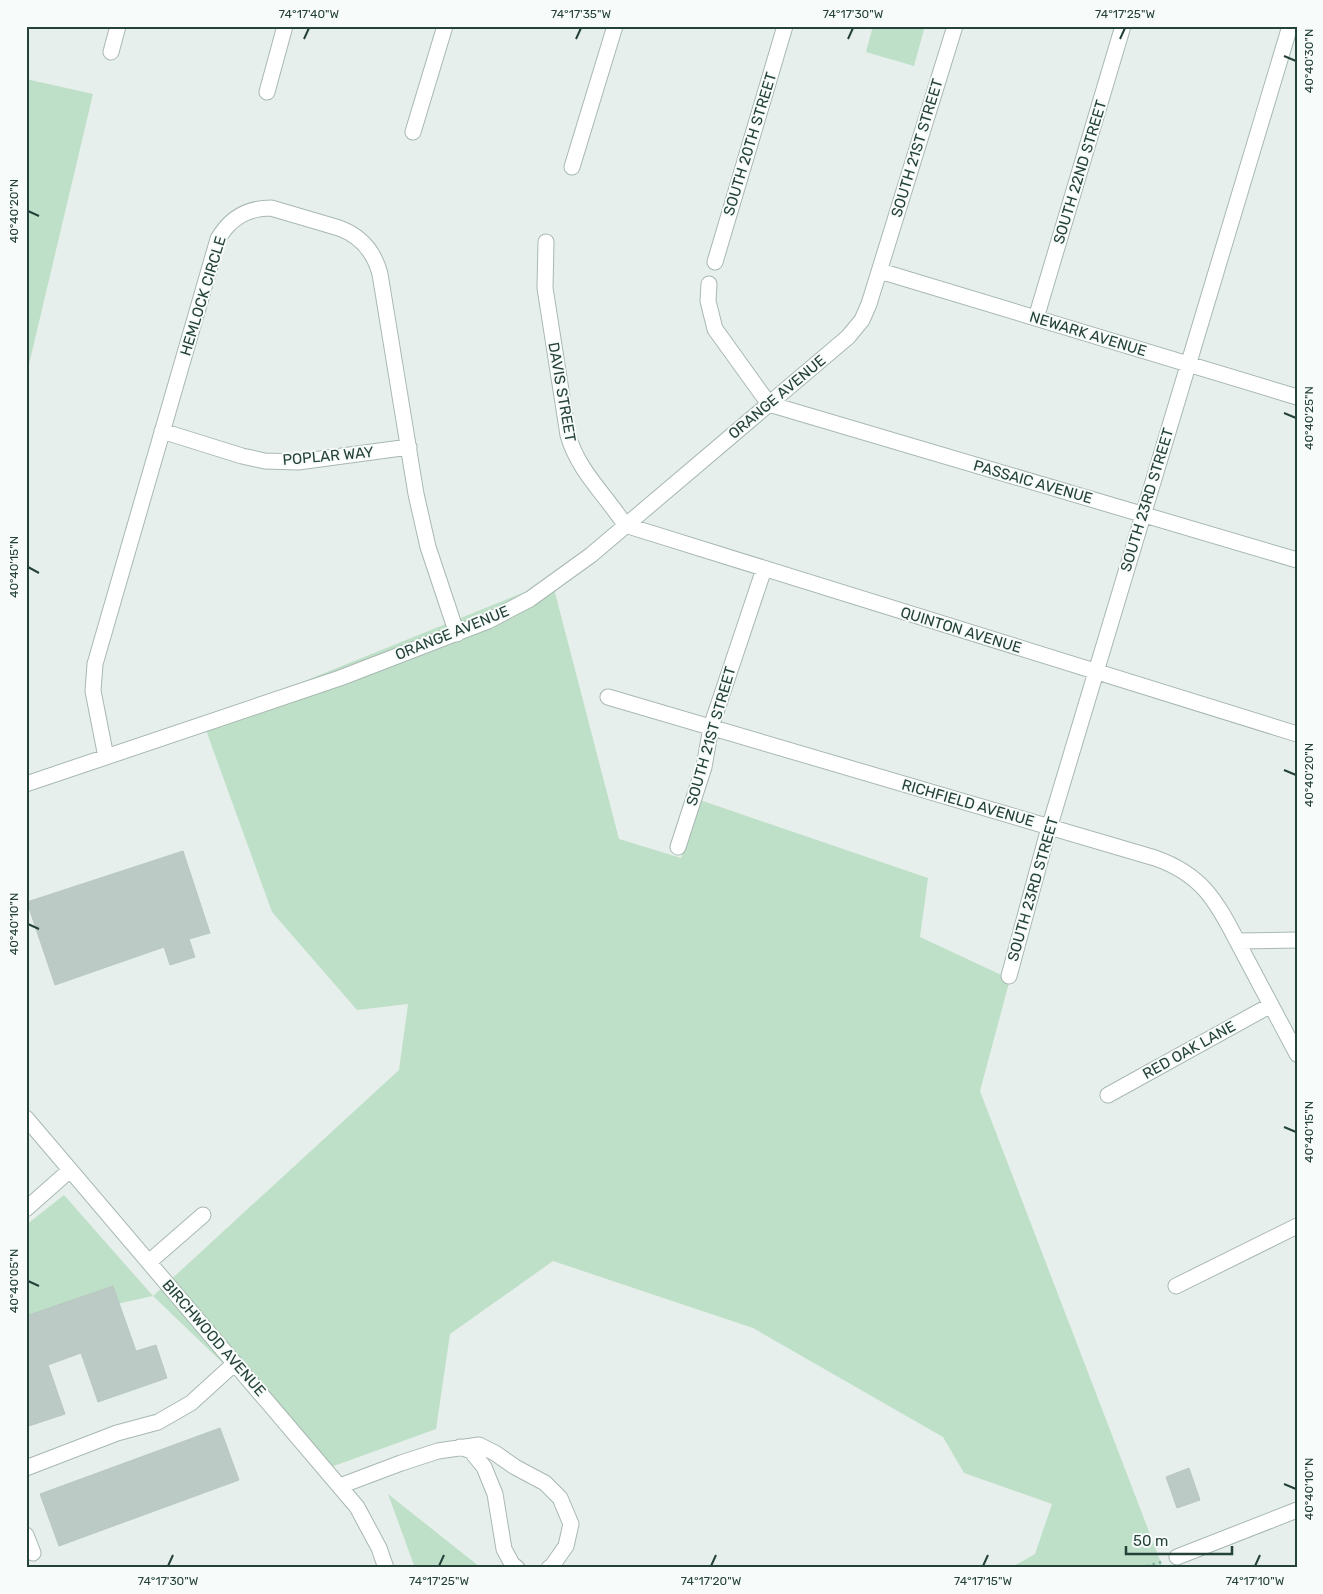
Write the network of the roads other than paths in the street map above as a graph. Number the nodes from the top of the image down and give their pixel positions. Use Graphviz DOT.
graph roads {
  1 [pos="118,26"];
  2 [pos="285,26"];
  3 [pos="444,26"];
  4 [pos="614,26"];
  5 [pos="786,26"];
  6 [pos="955,26"];
  7 [pos="1123,26"];
  8 [pos="1290,26"];
  9 [pos="111,52"];
  10 [pos="267,92"];
  11 [pos="413,132"];
  12 [pos="572,167"];
  13 [pos="546,242"];
  14 [pos="715,262"];
  15 [pos="880,271"];
  16 [pos="709,284"];
  17 [pos="1036,318"];
  18 [pos="1188,364"];
  19 [pos="1297,397"];
  20 [pos="769,404"];
  21 [pos="162,431"];
  22 [pos="409,447"];
  23 [pos="1143,515"];
  24 [pos="625,525"];
  25 [pos="1297,560"];
  26 [pos="764,569"];
  27 [pos="457,634"];
  28 [pos="1096,672"];
  29 [pos="608,697"];
  30 [pos="711,727"];
  31 [pos="1297,734"];
  32 [pos="106,757"];
  33 [pos="26,784"];
  34 [pos="1050,827"];
  35 [pos="678,847"];
  36 [pos="1297,940"];
  37 [pos="1237,941"];
  38 [pos="1009,976"];
  39 [pos="1271,1005"];
  40 [pos="1297,1054"];
  41 [pos="1108,1095"];
  42 [pos="26,1118"];
  43 [pos="70,1170"];
  44 [pos="26,1209"];
  45 [pos="203,1215"];
  46 [pos="1297,1226"];
  47 [pos="149,1262"];
  48 [pos="1176,1286"];
  49 [pos="236,1363"];
  50 [pos="460,1447"];
  51 [pos="26,1468"];
  52 [pos="340,1486"];
  53 [pos="1297,1510"];
  54 [pos="26,1535"];
  55 [pos="33,1552"];
  56 [pos="1177,1557"];
  57 [pos="386,1568"];
  58 [pos="517,1568"];
  59 [pos="549,1568"];
  1 -- 9 [label="street"];
  2 -- 10 [label="street"];
  3 -- 11 [label="street"];
  4 -- 12 [label="street"];
  5 -- 14 [label="street, SOUTH 20TH STREET"];
  6 -- 15 [label="street, SOUTH 21ST STREET"];
  7 -- 17 [label="street, SOUTH 22ND STREET"];
  8 -- 18 [label="street, SOUTH 23RD STREET"];
  13 -- 24 [label="street, DAVIS STREET"];
  15 -- 17 [label="street, NEWARK AVENUE"];
  15 -- 20 [label="street, ORANGE AVENUE"];
  16 -- 20 [label="street"];
  17 -- 18 [label="street, NEWARK AVENUE"];
  18 -- 19 [label="street, NEWARK AVENUE"];
  18 -- 23 [label="street, SOUTH 23RD STREET"];
  20 -- 23 [label="street, PASSAIC AVENUE"];
  20 -- 24 [label="street, ORANGE AVENUE"];
  21 -- 22 [label="street, POPLAR WAY"];
  21 -- 22 [label="street, HEMLOCK CIRCLE"];
  21 -- 32 [label="street, HEMLOCK CIRCLE"];
  22 -- 27 [label="street, HEMLOCK CIRCLE"];
  23 -- 25 [label="street, PASSAIC AVENUE"];
  23 -- 28 [label="street, SOUTH 23RD STREET"];
  24 -- 26 [label="street, QUINTON AVENUE"];
  24 -- 27 [label="street, ORANGE AVENUE"];
  26 -- 28 [label="street, QUINTON AVENUE"];
  26 -- 30 [label="street, SOUTH 21ST STREET"];
  27 -- 32 [label="street, ORANGE AVENUE"];
  28 -- 31 [label="street, QUINTON AVENUE"];
  28 -- 34 [label="street, SOUTH 23RD STREET"];
  29 -- 30 [label="street, RICHFIELD AVENUE"];
  30 -- 34 [label="street, RICHFIELD AVENUE"];
  30 -- 35 [label="street, SOUTH 21ST STREET"];
  32 -- 33 [label="street, ORANGE AVENUE"];
  34 -- 37 [label="street, RICHFIELD AVENUE"];
  34 -- 38 [label="street, SOUTH 23RD STREET"];
  36 -- 37 [label="street"];
  37 -- 39 [label="street, RICHFIELD AVENUE"];
  39 -- 40 [label="street, RICHFIELD AVENUE"];
  39 -- 41 [label="street, RED OAK LANE"];
  42 -- 43 [label="street, BIRCHWOOD AVENUE"];
  43 -- 44 [label="street"];
  43 -- 47 [label="street, BIRCHWOOD AVENUE"];
  45 -- 47 [label="street"];
  46 -- 48 [label="street"];
  47 -- 49 [label="street, BIRCHWOOD AVENUE"];
  49 -- 51 [label="street"];
  49 -- 52 [label="street, BIRCHWOOD AVENUE"];
  50 -- 52 [label="street"];
  50 -- 58 [label="street"];
  50 -- 59 [label="street"];
  52 -- 57 [label="street, BIRCHWOOD AVENUE"];
  53 -- 56 [label="street"];
  54 -- 55 [label="street"];
}
